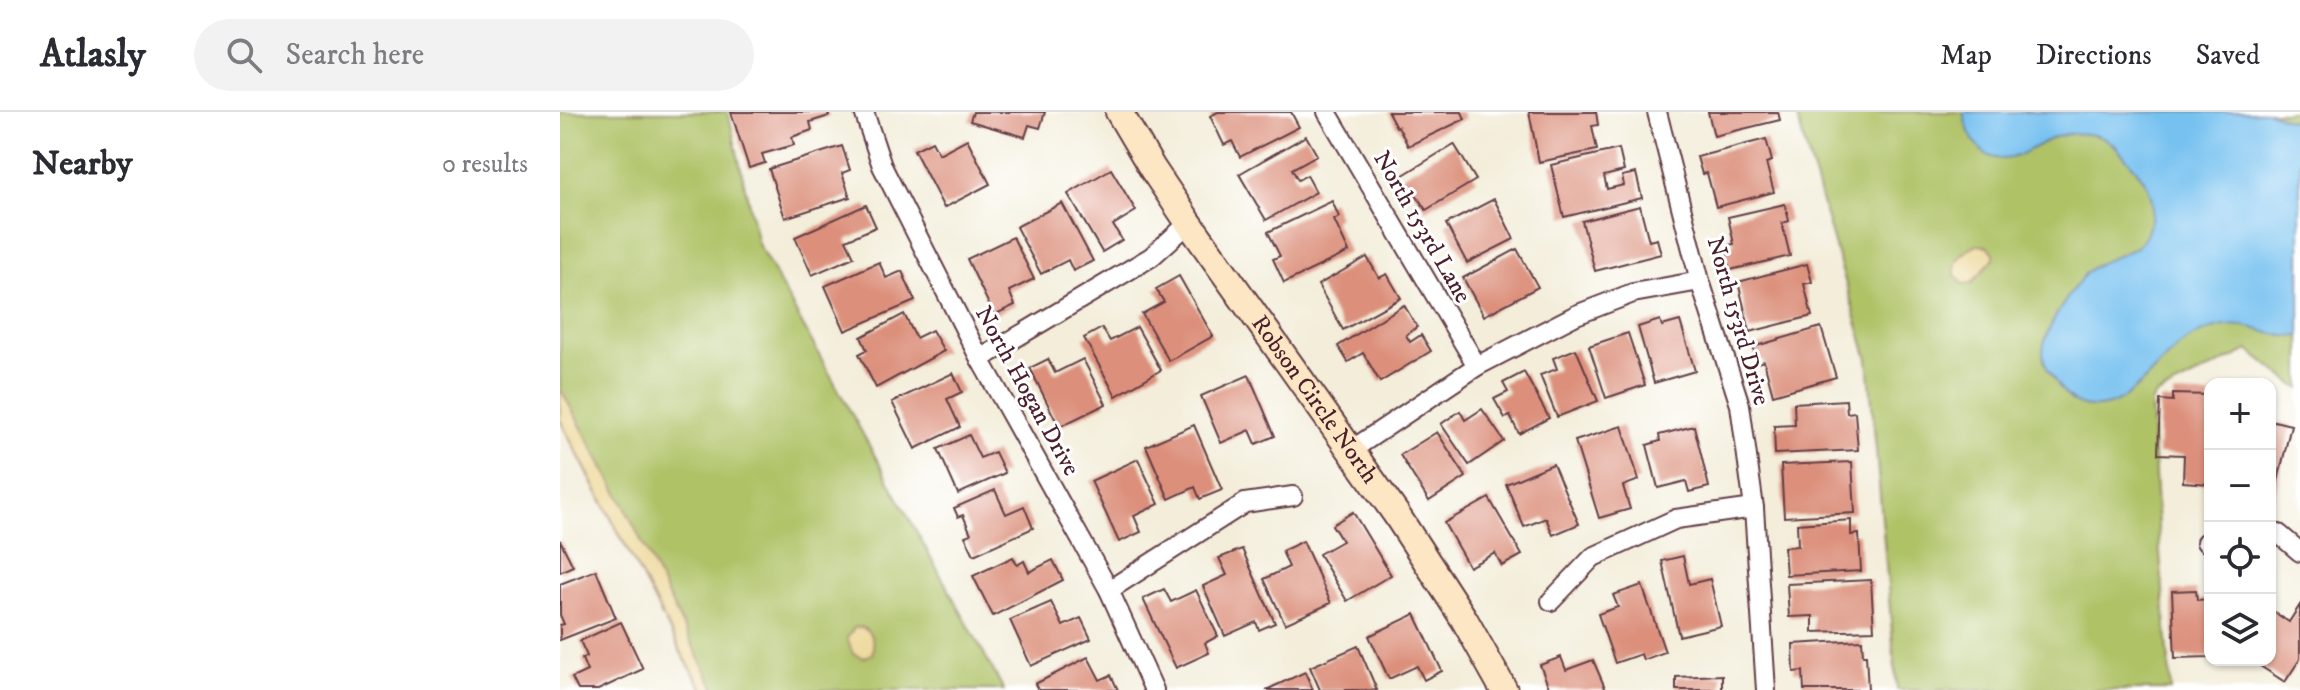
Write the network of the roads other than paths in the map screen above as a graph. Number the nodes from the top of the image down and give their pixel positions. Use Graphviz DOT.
graph roads {
  1 [pos="864,112"];
  2 [pos="1119,112"];
  3 [pos="1327,112"];
  4 [pos="1657,112"];
  5 [pos="1189,223"];
  6 [pos="1700,281"];
  7 [pos="980,359"];
  8 [pos="1477,366"];
  9 [pos="1350,451"];
  10 [pos="1293,496"];
  11 [pos="1754,508"];
  12 [pos="2276,534"];
  13 [pos="2300,552"];
  14 [pos="1109,590"];
  15 [pos="1551,601"];
  16 [pos="1154,690"];
  17 [pos="1504,690"];
  18 [pos="1766,690"];
  1 -- 7 [label="street, North Hogan Drive"];
  2 -- 5 [label="street, Robson Circle North"];
  3 -- 8 [label="street, North 153rd Lane"];
  4 -- 6 [label="street, North 153rd Drive"];
  5 -- 7 [label="street"];
  5 -- 9 [label="street, Robson Circle North"];
  6 -- 8 [label="street"];
  6 -- 11 [label="street, North 153rd Drive"];
  7 -- 14 [label="street, North Hogan Drive"];
  8 -- 9 [label="street"];
  9 -- 17 [label="street, Robson Circle North"];
  10 -- 14 [label="street"];
  11 -- 15 [label="street"];
  11 -- 18 [label="street, North 153rd Drive"];
  12 -- 13 [label="street"];
  14 -- 16 [label="street, North Hogan Drive"];
}
